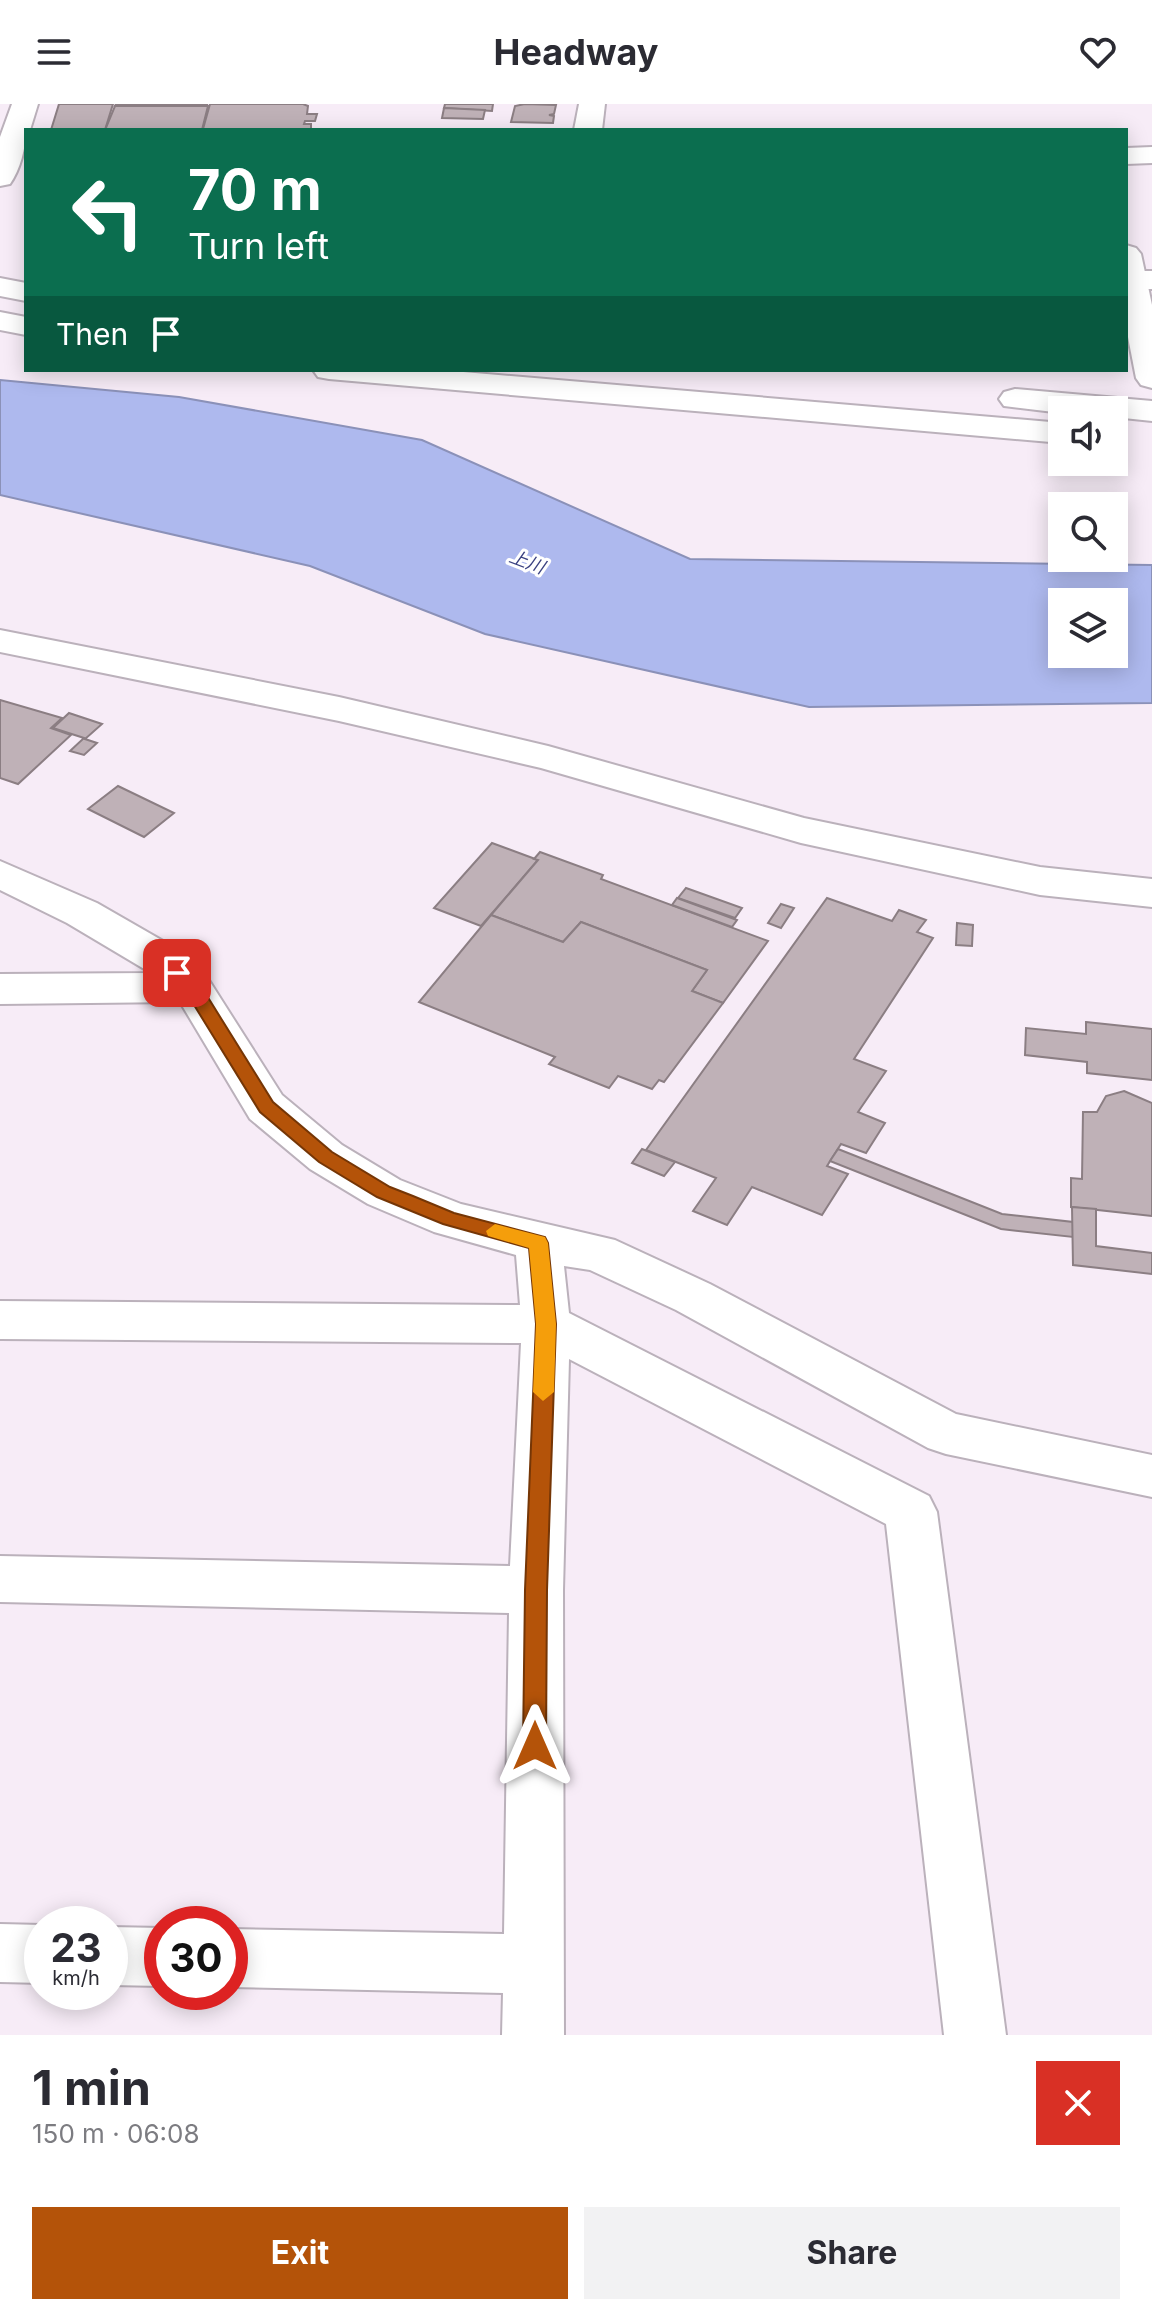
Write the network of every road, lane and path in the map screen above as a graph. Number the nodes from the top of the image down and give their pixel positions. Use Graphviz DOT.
graph roads {
  1 [pos="25,104"];
  2 [pos="592,104"];
  3 [pos="588,128"];
  4 [pos="1152,155"];
  5 [pos="1128,156"];
  6 [pos="3,161"];
  7 [pos="1134,273"];
  8 [pos="0,287"];
  9 [pos="24,292"];
  10 [pos="0,321"];
  11 [pos="24,326"];
  12 [pos="352,372"];
  13 [pos="688,372"];
  14 [pos="1152,378"];
  15 [pos="1152,411"];
  16 [pos="1048,432"];
  17 [pos="1128,438"];
  18 [pos="1152,440"];
  19 [pos="0,641"];
  20 [pos="0,874"];
  21 [pos="1152,893"];
  22 [pos="192,987"];
  23 [pos="0,989"];
  24 [pos="538,1243"];
  25 [pos="0,1320"];
  26 [pos="546,1324"];
  27 [pos="1152,1476"];
  28 [pos="0,1579"];
  29 [pos="536,1590"];
  30 [pos="0,1953"];
  31 [pos="24,1954"];
  32 [pos="248,1958"];
  33 [pos="533,1964"];
  34 [pos="533,2035"];
  35 [pos="975,2035"];
  1 -- 6 [label="street"];
  2 -- 3 [label="street"];
  4 -- 5 [label="street"];
  7 -- 14 [label="street"];
  8 -- 9 [label="street"];
  10 -- 11 [label="street"];
  12 -- 16 [label="street"];
  13 -- 15 [label="street"];
  17 -- 18 [label="street"];
  19 -- 21 [label="street"];
  20 -- 22 [label="street"];
  22 -- 23 [label="street"];
  22 -- 24 [label="street"];
  24 -- 26 [label="street"];
  24 -- 27 [label="street"];
  25 -- 26 [label="street"];
  26 -- 29 [label="street"];
  26 -- 35 [label="street"];
  28 -- 29 [label="street"];
  29 -- 33 [label="street"];
  30 -- 31 [label="street"];
  32 -- 33 [label="street"];
  33 -- 34 [label="street"];
}
